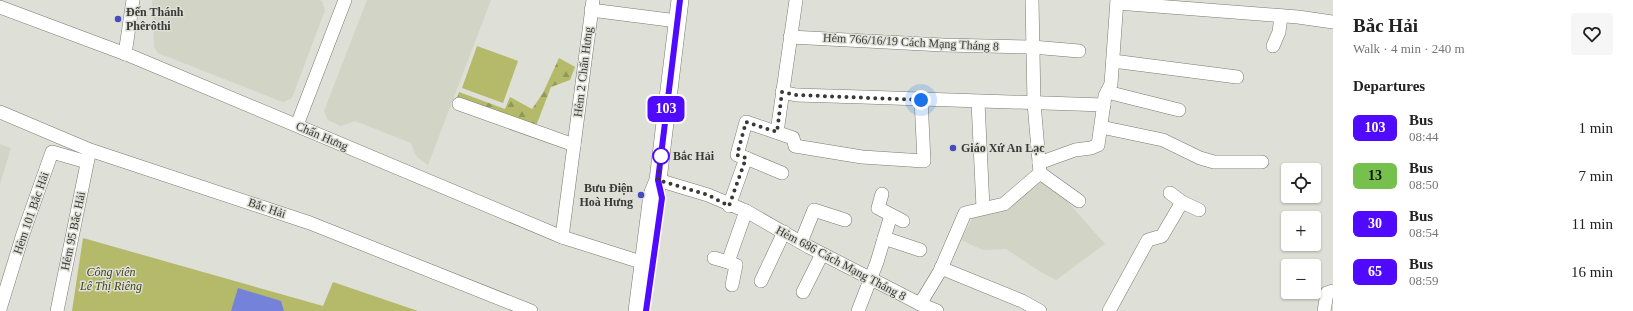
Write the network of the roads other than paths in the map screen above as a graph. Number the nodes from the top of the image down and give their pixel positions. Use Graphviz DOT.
graph roads {
  1 [pos="133,0"];
  2 [pos="344,0"];
  3 [pos="680,0"];
  4 [pos="796,0"];
  5 [pos="1032,0"];
  6 [pos="1117,1"];
  7 [pos="592,5"];
  8 [pos="0,7"];
  9 [pos="1281,16"];
  10 [pos="677,21"];
  11 [pos="1333,22"];
  12 [pos="790,37"];
  13 [pos="1273,46"];
  14 [pos="1032,47"];
  15 [pos="1079,51"];
  16 [pos="125,54"];
  17 [pos="1112,61"];
  18 [pos="1237,77"];
  19 [pos="782,92"];
  20 [pos="1105,98"];
  21 [pos="921,100"];
  22 [pos="978,102"];
  23 [pos="1034,103"];
  24 [pos="459,104"];
  25 [pos="1179,110"];
  26 [pos="0,112"];
  27 [pos="296,125"];
  28 [pos="1101,127"];
  29 [pos="777,132"];
  30 [pos="574,145"];
  31 [pos="89,156"];
  32 [pos="746,158"];
  33 [pos="1262,162"];
  34 [pos="1039,168"];
  35 [pos="782,173"];
  36 [pos="658,180"];
  37 [pos="1170,193"];
  38 [pos="882,194"];
  39 [pos="1079,201"];
  40 [pos="1182,202"];
  41 [pos="729,206"];
  42 [pos="983,208"];
  43 [pos="1199,210"];
  44 [pos="746,211"];
  45 [pos="891,214"];
  46 [pos="845,220"];
  47 [pos="903,221"];
  48 [pos="784,232"];
  49 [pos="562,237"];
  50 [pos="884,238"];
  51 [pos="801,242"];
  52 [pos="920,250"];
  53 [pos="822,254"];
  54 [pos="714,258"];
  55 [pos="728,262"];
  56 [pos="644,263"];
  57 [pos="942,268"];
  58 [pos="870,279"];
  59 [pos="761,281"];
  60 [pos="732,285"];
  61 [pos="1333,291"];
  62 [pos="803,292"];
  63 [pos="920,304"];
  64 [pos="1,310"];
  65 [pos="56,311"];
  66 [pos="531,311"];
  67 [pos="637,311"];
  68 [pos="646,311"];
  69 [pos="858,311"];
  70 [pos="937,311"];
  71 [pos="1040,311"];
  72 [pos="1109,311"];
  73 [pos="1324,311"];
  1 -- 16 [label="street"];
  2 -- 27 [label="street"];
  3 -- 10 [label="main road"];
  4 -- 12 [label="street"];
  5 -- 14 [label="street"];
  6 -- 9 [label="street"];
  6 -- 17 [label="street"];
  7 -- 10 [label="street"];
  7 -- 30 [label="street, Hẻm 2 Chấn Hưng"];
  8 -- 16 [label="street, Chấn Hưng"];
  9 -- 11 [label="street"];
  9 -- 13 [label="street"];
  10 -- 36 [label="main road"];
  12 -- 14 [label="street, Hẻm 766/16/19 Cách Mạng Tháng 8"];
  12 -- 19 [label="street"];
  14 -- 15 [label="street, Hẻm 766/16/19 Cách Mạng Tháng 8"];
  14 -- 23 [label="street"];
  16 -- 27 [label="street, Chấn Hưng"];
  17 -- 18 [label="street"];
  17 -- 20 [label="street"];
  19 -- 21 [label="street"];
  19 -- 29 [label="street"];
  20 -- 23 [label="street"];
  20 -- 25 [label="street"];
  20 -- 28 [label="street"];
  21 -- 22 [label="street"];
  21 -- 29 [label="street"];
  22 -- 23 [label="street"];
  22 -- 42 [label="street"];
  23 -- 34 [label="street"];
  24 -- 30 [label="street"];
  26 -- 31 [label="street, Bắc Hải"];
  27 -- 49 [label="street, Chấn Hưng"];
  28 -- 33 [label="street"];
  28 -- 34 [label="street, Hẻm 686 Cách Mạng Tháng 8"];
  29 -- 32 [label="street"];
  30 -- 49 [label="street, Hẻm 2 Chấn Hưng"];
  31 -- 64 [label="street, Hẻm 101 Bắc Hải"];
  31 -- 65 [label="street, Hẻm 95 Bắc Hải"];
  31 -- 66 [label="street, Bắc Hải"];
  32 -- 35 [label="street"];
  32 -- 41 [label="street"];
  34 -- 39 [label="street"];
  34 -- 42 [label="street, Hẻm 686 Cách Mạng Tháng 8"];
  36 -- 41 [label="street, Hẻm 686 Cách Mạng Tháng 8"];
  36 -- 56 [label="main road"];
  36 -- 68 [label="main road"];
  37 -- 40 [label="street"];
  38 -- 45 [label="street"];
  40 -- 43 [label="street"];
  40 -- 72 [label="street"];
  41 -- 44 [label="street, Hẻm 686 Cách Mạng Tháng 8"];
  42 -- 57 [label="street, Hẻm 686 Cách Mạng Tháng 8"];
  44 -- 48 [label="street, Hẻm 686 Cách Mạng Tháng 8"];
  44 -- 55 [label="street"];
  45 -- 47 [label="street"];
  45 -- 50 [label="street"];
  46 -- 51 [label="street"];
  48 -- 51 [label="street, Hẻm 686 Cách Mạng Tháng 8"];
  48 -- 59 [label="street"];
  49 -- 56 [label="street, Chấn Hưng"];
  50 -- 52 [label="street"];
  50 -- 58 [label="street"];
  51 -- 53 [label="street, Hẻm 686 Cách Mạng Tháng 8"];
  53 -- 58 [label="street, Hẻm 686 Cách Mạng Tháng 8"];
  53 -- 62 [label="street"];
  54 -- 55 [label="street"];
  55 -- 60 [label="street"];
  56 -- 67 [label="main road"];
  57 -- 63 [label="street, Hẻm 686 Cách Mạng Tháng 8"];
  57 -- 71 [label="street"];
  58 -- 63 [label="street, Hẻm 686 Cách Mạng Tháng 8"];
  58 -- 69 [label="street"];
  61 -- 73 [label="street"];
  63 -- 70 [label="street"];
}
